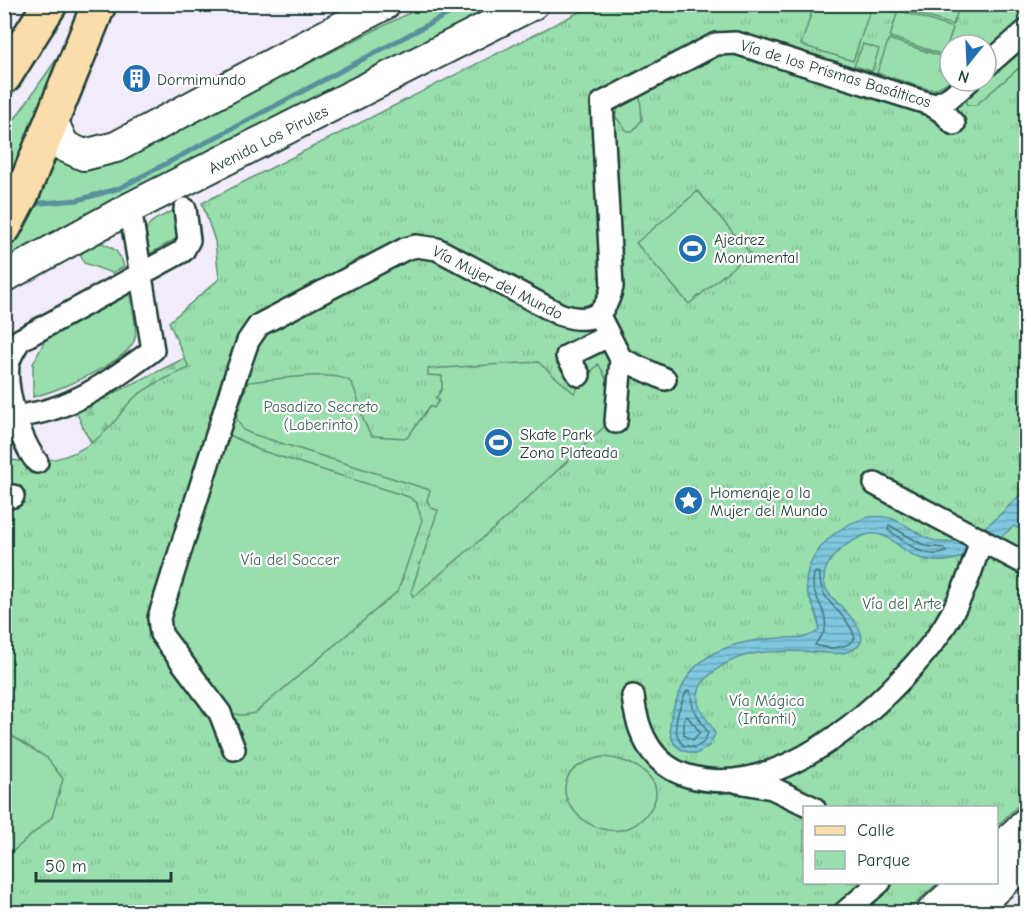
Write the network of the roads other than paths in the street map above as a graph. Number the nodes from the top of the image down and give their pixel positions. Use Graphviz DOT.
graph roads {
  1 [pos="50,4"];
  2 [pos="99,4"];
  3 [pos="385,4"];
  4 [pos="533,4"];
  5 [pos="1026,31"];
  6 [pos="998,56"];
  7 [pos="4,77"];
  8 [pos="955,93"];
  9 [pos="930,104"];
  10 [pos="52,120"];
  11 [pos="954,124"];
  12 [pos="130,208"];
  13 [pos="185,209"];
  14 [pos="4,228"];
  15 [pos="140,273"];
  16 [pos="4,277"];
  17 [pos="598,314"];
  18 [pos="608,336"];
  19 [pos="621,359"];
  20 [pos="579,375"];
  21 [pos="665,379"];
  22 [pos="9,417"];
  23 [pos="616,422"];
  24 [pos="37,462"];
  25 [pos="875,484"];
  26 [pos="981,539"];
  27 [pos="1026,564"];
  28 [pos="633,696"];
  29 [pos="234,749"];
  30 [pos="744,782"];
  31 [pos="812,806"];
  32 [pos="1026,823"];
  33 [pos="1016,866"];
  34 [pos="963,884"];
  35 [pos="872,886"];
  36 [pos="845,912"];
  37 [pos="932,912"];
  38 [pos="970,912"];
  1 -- 7 [label="main road"];
  2 -- 10 [label="main road"];
  3 -- 10 [label="street"];
  4 -- 12 [label="street, Avenida Los Pirules"];
  5 -- 6 [label="street"];
  8 -- 9 [label="street, Vía de los Prismas Basálticos"];
  9 -- 11 [label="street"];
  9 -- 17 [label="street, Vía de los Prismas Basálticos"];
  10 -- 14 [label="main road"];
  12 -- 15 [label="street"];
  12 -- 16 [label="street, Avenida Los Pirules"];
  13 -- 15 [label="street"];
  15 -- 22 [label="street"];
  15 -- 22 [label="street"];
  17 -- 18 [label="street"];
  17 -- 29 [label="street, Vía Mujer del Mundo"];
  18 -- 19 [label="street"];
  18 -- 20 [label="street"];
  19 -- 21 [label="street"];
  19 -- 23 [label="street"];
  22 -- 24 [label="street"];
  25 -- 26 [label="street"];
  26 -- 27 [label="street"];
  26 -- 30 [label="street"];
  28 -- 30 [label="street"];
  30 -- 31 [label="street"];
  32 -- 33 [label="street"];
  33 -- 38 [label="street"];
  34 -- 37 [label="street"];
  35 -- 36 [label="street"];
}
